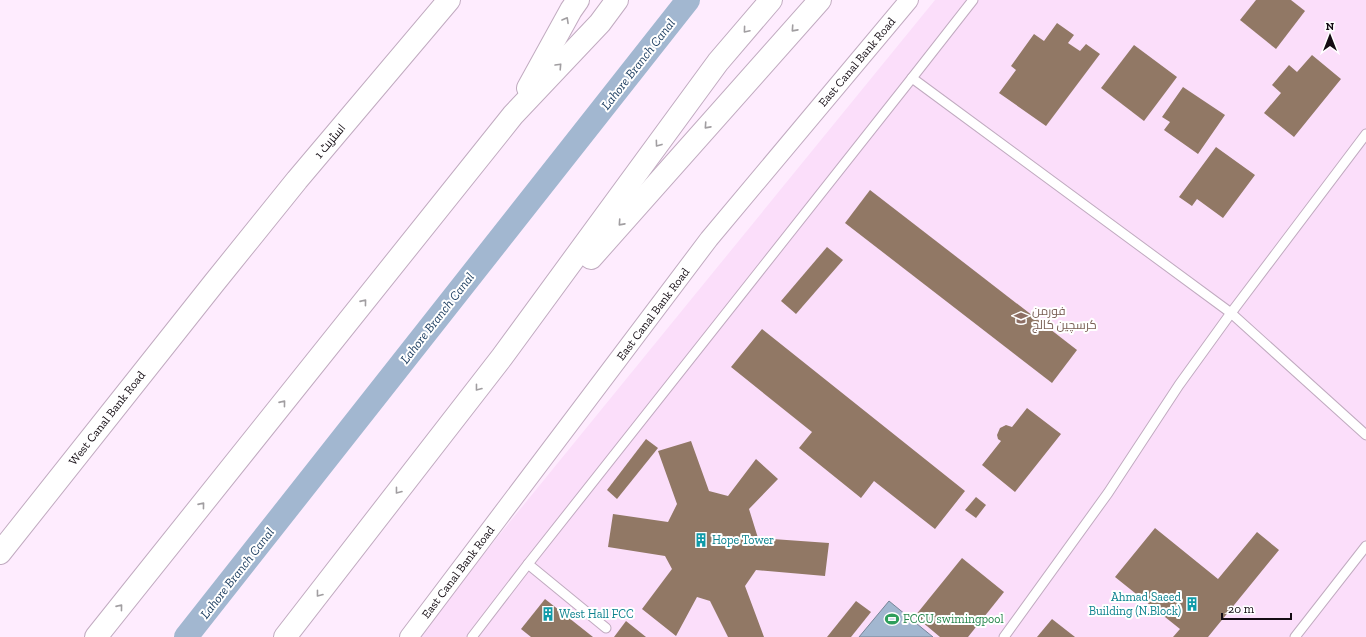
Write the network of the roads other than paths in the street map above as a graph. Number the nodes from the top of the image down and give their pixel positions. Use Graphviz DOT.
graph roads {
  1 [pos="449,0"];
  2 [pos="578,0"];
  3 [pos="617,0"];
  4 [pos="771,0"];
  5 [pos="820,0"];
  6 [pos="909,0"];
  7 [pos="973,0"];
  8 [pos="912,78"];
  9 [pos="513,115"];
  10 [pos="1366,134"];
  11 [pos="214,283"];
  12 [pos="1230,313"];
  13 [pos="502,357"];
  14 [pos="1366,435"];
  15 [pos="1366,546"];
  16 [pos="0,553"];
  17 [pos="528,564"];
  18 [pos="606,628"];
  19 [pos="96,637"];
  20 [pos="285,637"];
  21 [pos="409,637"];
  22 [pos="472,637"];
  23 [pos="1004,637"];
  24 [pos="1295,637"];
  1 -- 11 [label="main road, اسٹریٹ 1"];
  9 -- 2 [label="main road, one-way"];
  9 -- 3 [label="main road, one-way"];
  4 -- 13 [label="main road, one-way"];
  5 -- 13 [label="main road, one-way"];
  6 -- 21 [label="street, East Canal Bank Road"];
  7 -- 8 [label="lane"];
  8 -- 12 [label="lane"];
  8 -- 17 [label="lane"];
  19 -- 9 [label="main road, one-way"];
  10 -- 12 [label="lane"];
  11 -- 16 [label="main road, West Canal Bank Road"];
  12 -- 14 [label="lane"];
  12 -- 23 [label="lane"];
  13 -- 20 [label="main road, one-way"];
  15 -- 24 [label="lane"];
  17 -- 18 [label="lane"];
  17 -- 22 [label="lane"];
}
